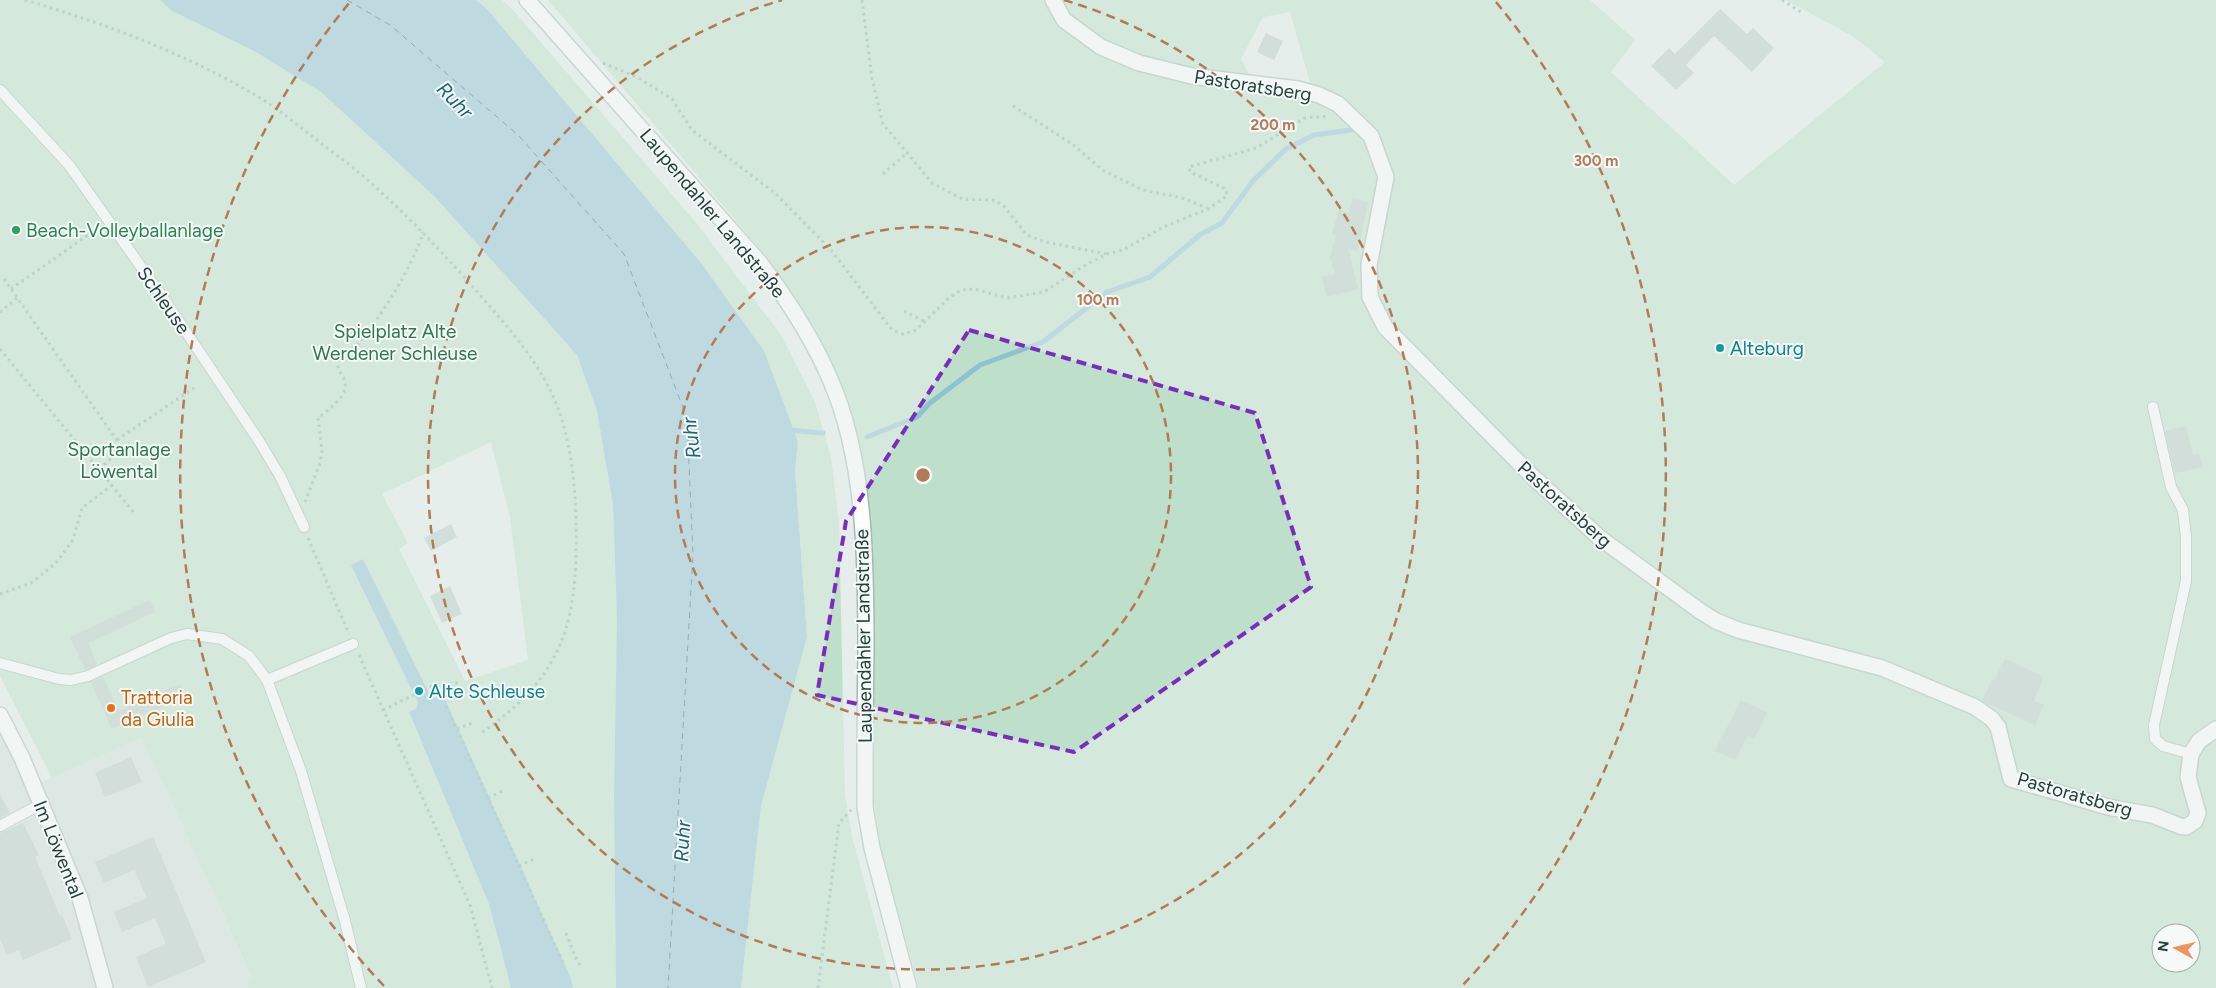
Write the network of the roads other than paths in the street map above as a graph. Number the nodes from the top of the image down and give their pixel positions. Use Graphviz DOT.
graph roads {
  1 [pos="527,0"];
  2 [pos="1053,0"];
  3 [pos="0,90"];
  4 [pos="2153,407"];
  5 [pos="302,523"];
  6 [pos="353,644"];
  7 [pos="0,662"];
  8 [pos="267,680"];
  9 [pos="0,715"];
  10 [pos="2216,729"];
  11 [pos="2191,754"];
  12 [pos="41,804"];
  13 [pos="0,826"];
  14 [pos="106,988"];
  15 [pos="361,988"];
  16 [pos="909,988"];
  1 -- 16 [label="street, Laupendahler Landstraße"];
  2 -- 11 [label="street, Pastoratsberg"];
  3 -- 5 [label="lane, Schleuse"];
  4 -- 11 [label="lane"];
  6 -- 8 [label="lane"];
  7 -- 8 [label="lane"];
  8 -- 15 [label="lane"];
  9 -- 12 [label="street, Im Löwental"];
  10 -- 11 [label="street"];
  12 -- 13 [label="lane"];
  12 -- 14 [label="street, Im Löwental"];
}
